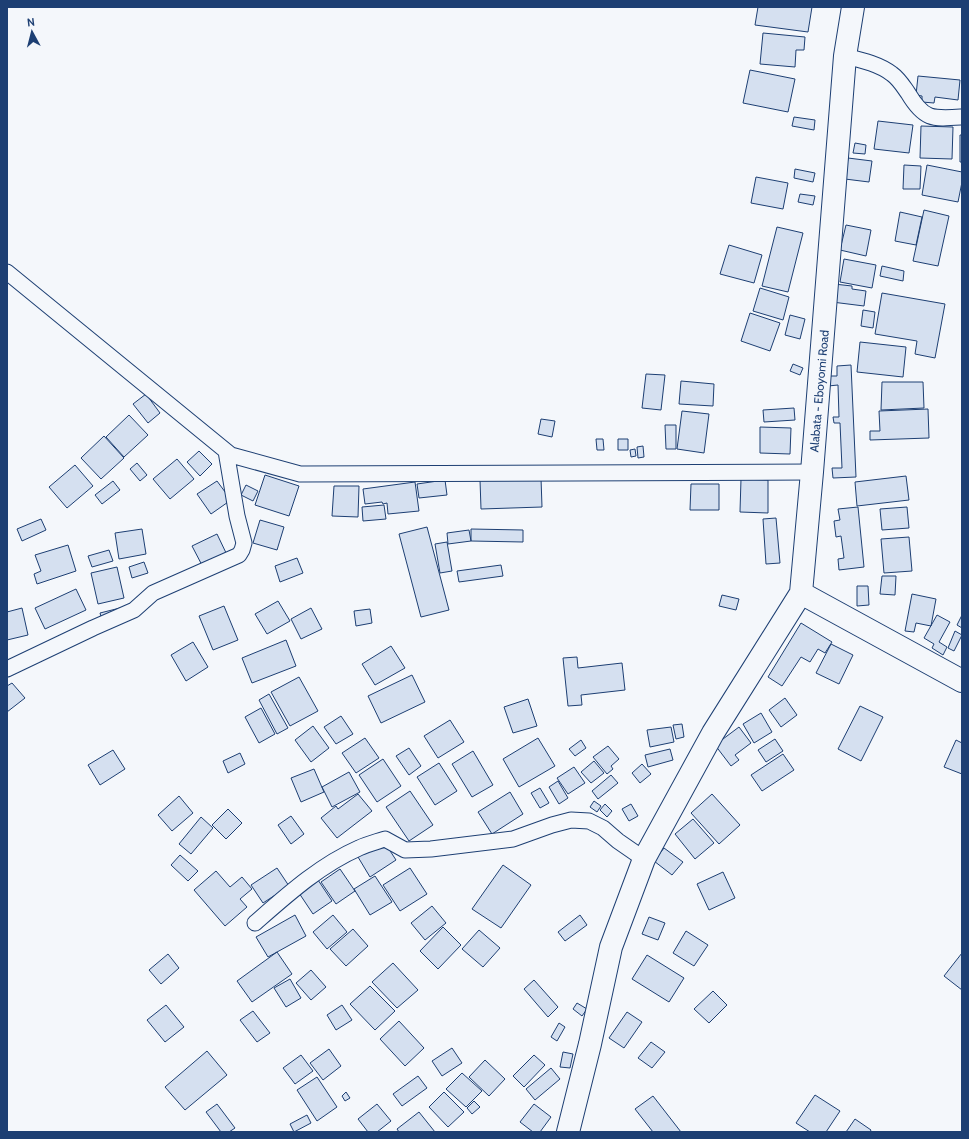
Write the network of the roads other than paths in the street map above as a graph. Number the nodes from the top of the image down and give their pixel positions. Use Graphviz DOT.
graph roads {
  1 [pos="853,7"];
  2 [pos="845,56"];
  3 [pos="962,117"];
  4 [pos="7,272"];
  5 [pos="226,451"];
  6 [pos="812,472"];
  7 [pos="801,593"];
  8 [pos="7,669"];
  9 [pos="962,681"];
  10 [pos="644,859"];
  11 [pos="255,923"];
  12 [pos="568,1132"];
  1 -- 2 [label="main road, Alabata - Eboyomi Road"];
  2 -- 3 [label="street"];
  2 -- 6 [label="main road, Alabata - Eboyomi Road"];
  4 -- 5 [label="street"];
  5 -- 6 [label="street"];
  5 -- 8 [label="street"];
  6 -- 7 [label="main road, Alabata - Eboyomi Road"];
  7 -- 9 [label="main road"];
  7 -- 10 [label="main road"];
  10 -- 11 [label="street"];
  10 -- 12 [label="main road"];
}
